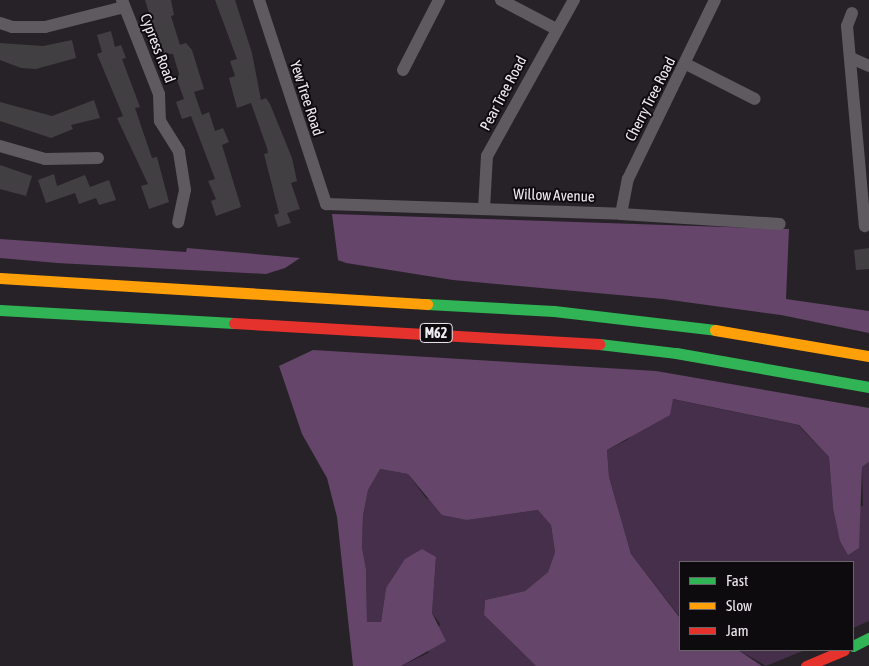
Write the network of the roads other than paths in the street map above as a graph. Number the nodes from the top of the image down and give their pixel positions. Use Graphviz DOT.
graph roads {
  1 [pos="259,0"];
  2 [pos="439,0"];
  3 [pos="502,0"];
  4 [pos="574,0"];
  5 [pos="715,0"];
  6 [pos="123,4"];
  7 [pos="852,13"];
  8 [pos="0,23"];
  9 [pos="556,29"];
  10 [pos="852,58"];
  11 [pos="686,64"];
  12 [pos="869,66"];
  13 [pos="402,70"];
  14 [pos="755,99"];
  15 [pos="0,146"];
  16 [pos="98,158"];
  17 [pos="326,204"];
  18 [pos="484,209"];
  19 [pos="621,214"];
  20 [pos="178,222"];
  21 [pos="780,224"];
  22 [pos="864,226"];
  23 [pos="0,278"];
  24 [pos="0,310"];
  25 [pos="869,356"];
  26 [pos="869,387"];
  27 [pos="869,638"];
  28 [pos="854,646"];
  29 [pos="842,651"];
  30 [pos="806,666"];
  1 -- 17 [label="street, Yew Tree Road"];
  2 -- 13 [label="street"];
  3 -- 9 [label="street"];
  4 -- 9 [label="street, Pear Tree Road"];
  5 -- 11 [label="street, Cherry Tree Road"];
  6 -- 8 [label="street"];
  6 -- 20 [label="street, Cypress Road"];
  7 -- 10 [label="street"];
  9 -- 18 [label="street, Pear Tree Road"];
  10 -- 12 [label="street"];
  10 -- 22 [label="street"];
  11 -- 14 [label="street"];
  11 -- 19 [label="street, Cherry Tree Road"];
  15 -- 16 [label="street"];
  17 -- 18 [label="street, Willow Avenue"];
  18 -- 19 [label="street, Willow Avenue"];
  19 -- 21 [label="street, Willow Avenue"];
  23 -- 25 [label="main road, M62"];
  24 -- 26 [label="main road, M62"];
  27 -- 28 [label="main road"];
  29 -- 30 [label="main road"];
}
